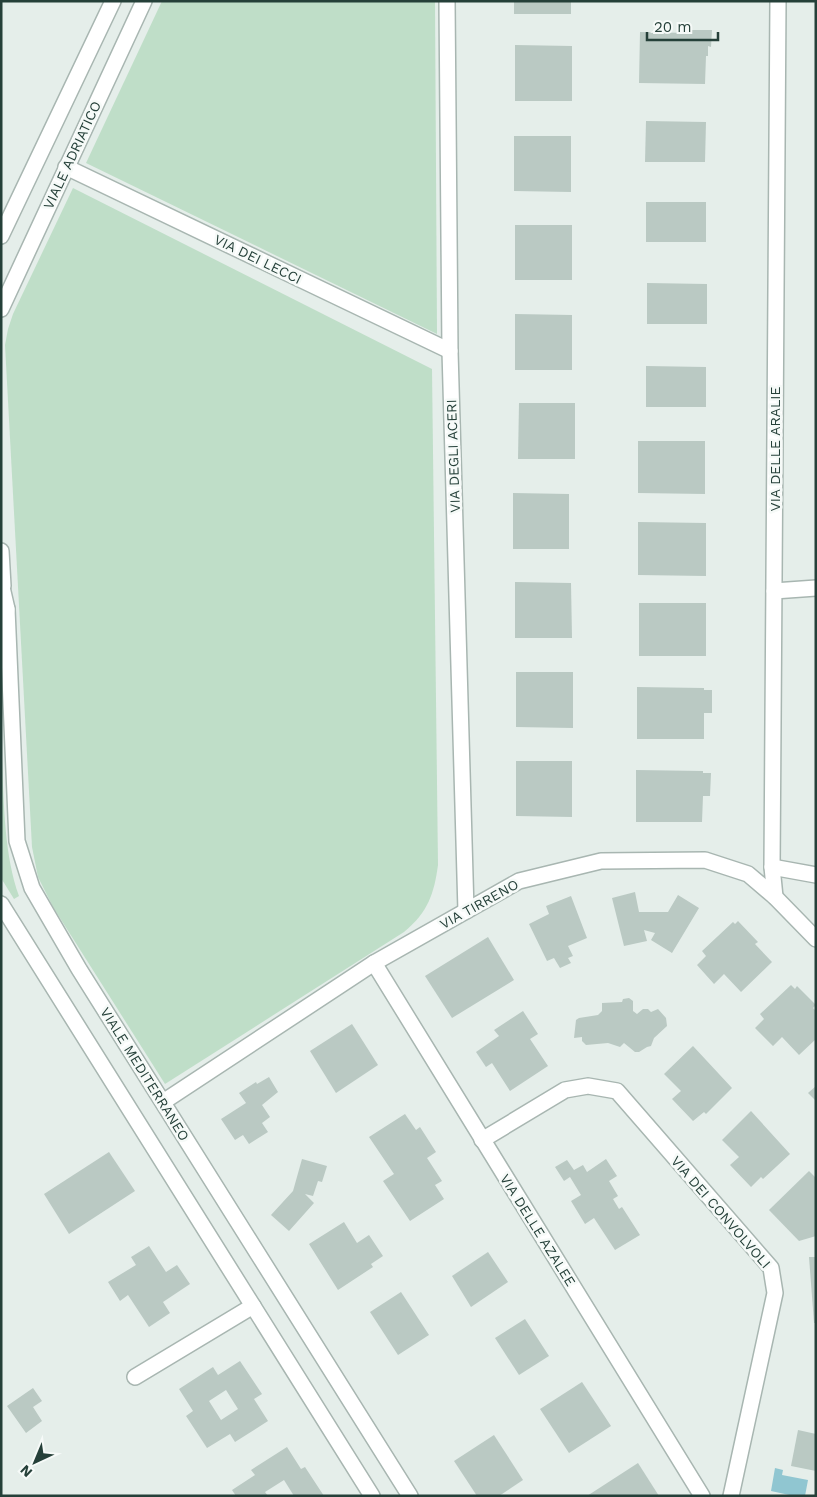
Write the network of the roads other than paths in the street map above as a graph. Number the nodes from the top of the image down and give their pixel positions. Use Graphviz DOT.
graph roads {
  1 [pos="113,1"];
  2 [pos="144,1"];
  3 [pos="447,1"];
  4 [pos="778,1"];
  5 [pos="66,167"];
  6 [pos="1,236"];
  7 [pos="1,309"];
  8 [pos="450,351"];
  9 [pos="1,551"];
  10 [pos="2,584"];
  11 [pos="816,588"];
  12 [pos="774,591"];
  13 [pos="7,610"];
  14 [pos="1,636"];
  15 [pos="772,867"];
  16 [pos="816,875"];
  17 [pos="775,897"];
  18 [pos="1,904"];
  19 [pos="466,911"];
  20 [pos="816,939"];
  21 [pos="374,963"];
  22 [pos="163,1102"];
  23 [pos="482,1140"];
  24 [pos="253,1306"];
  25 [pos="135,1377"];
  26 [pos="372,1496"];
  27 [pos="410,1496"];
  28 [pos="702,1496"];
  29 [pos="731,1496"];
  1 -- 6 [label="street, VIALE ADRIATICO"];
  2 -- 5 [label="street, VIALE ADRIATICO"];
  3 -- 8 [label="street, VIA DEGLI ACERI"];
  4 -- 12 [label="street, VIA DELLE ARALIE"];
  5 -- 7 [label="street, VIALE ADRIATICO"];
  5 -- 8 [label="street, VIA DEI LECCI"];
  8 -- 19 [label="street, VIA DEGLI ACERI"];
  9 -- 10 [label="street"];
  10 -- 13 [label="street, VIALE MEDITERRANEO"];
  11 -- 12 [label="street"];
  12 -- 15 [label="street, VIA DELLE ARALIE"];
  13 -- 14 [label="street"];
  13 -- 22 [label="street, VIALE MEDITERRANEO"];
  15 -- 16 [label="street"];
  15 -- 17 [label="street, VIA DELLE ARALIE"];
  17 -- 19 [label="street, VIA TIRRENO"];
  17 -- 20 [label="street, VIA TIRRENO"];
  18 -- 24 [label="street"];
  19 -- 21 [label="street, VIA TIRRENO"];
  21 -- 22 [label="street, VIA TIRRENO"];
  21 -- 23 [label="street, VIA DELLE AZALEE"];
  22 -- 27 [label="street, VIALE MEDITERRANEO"];
  23 -- 28 [label="street, VIA DELLE AZALEE"];
  23 -- 29 [label="street, VIA DEI CONVOLVOLI"];
  24 -- 25 [label="street"];
  24 -- 26 [label="street"];
}
